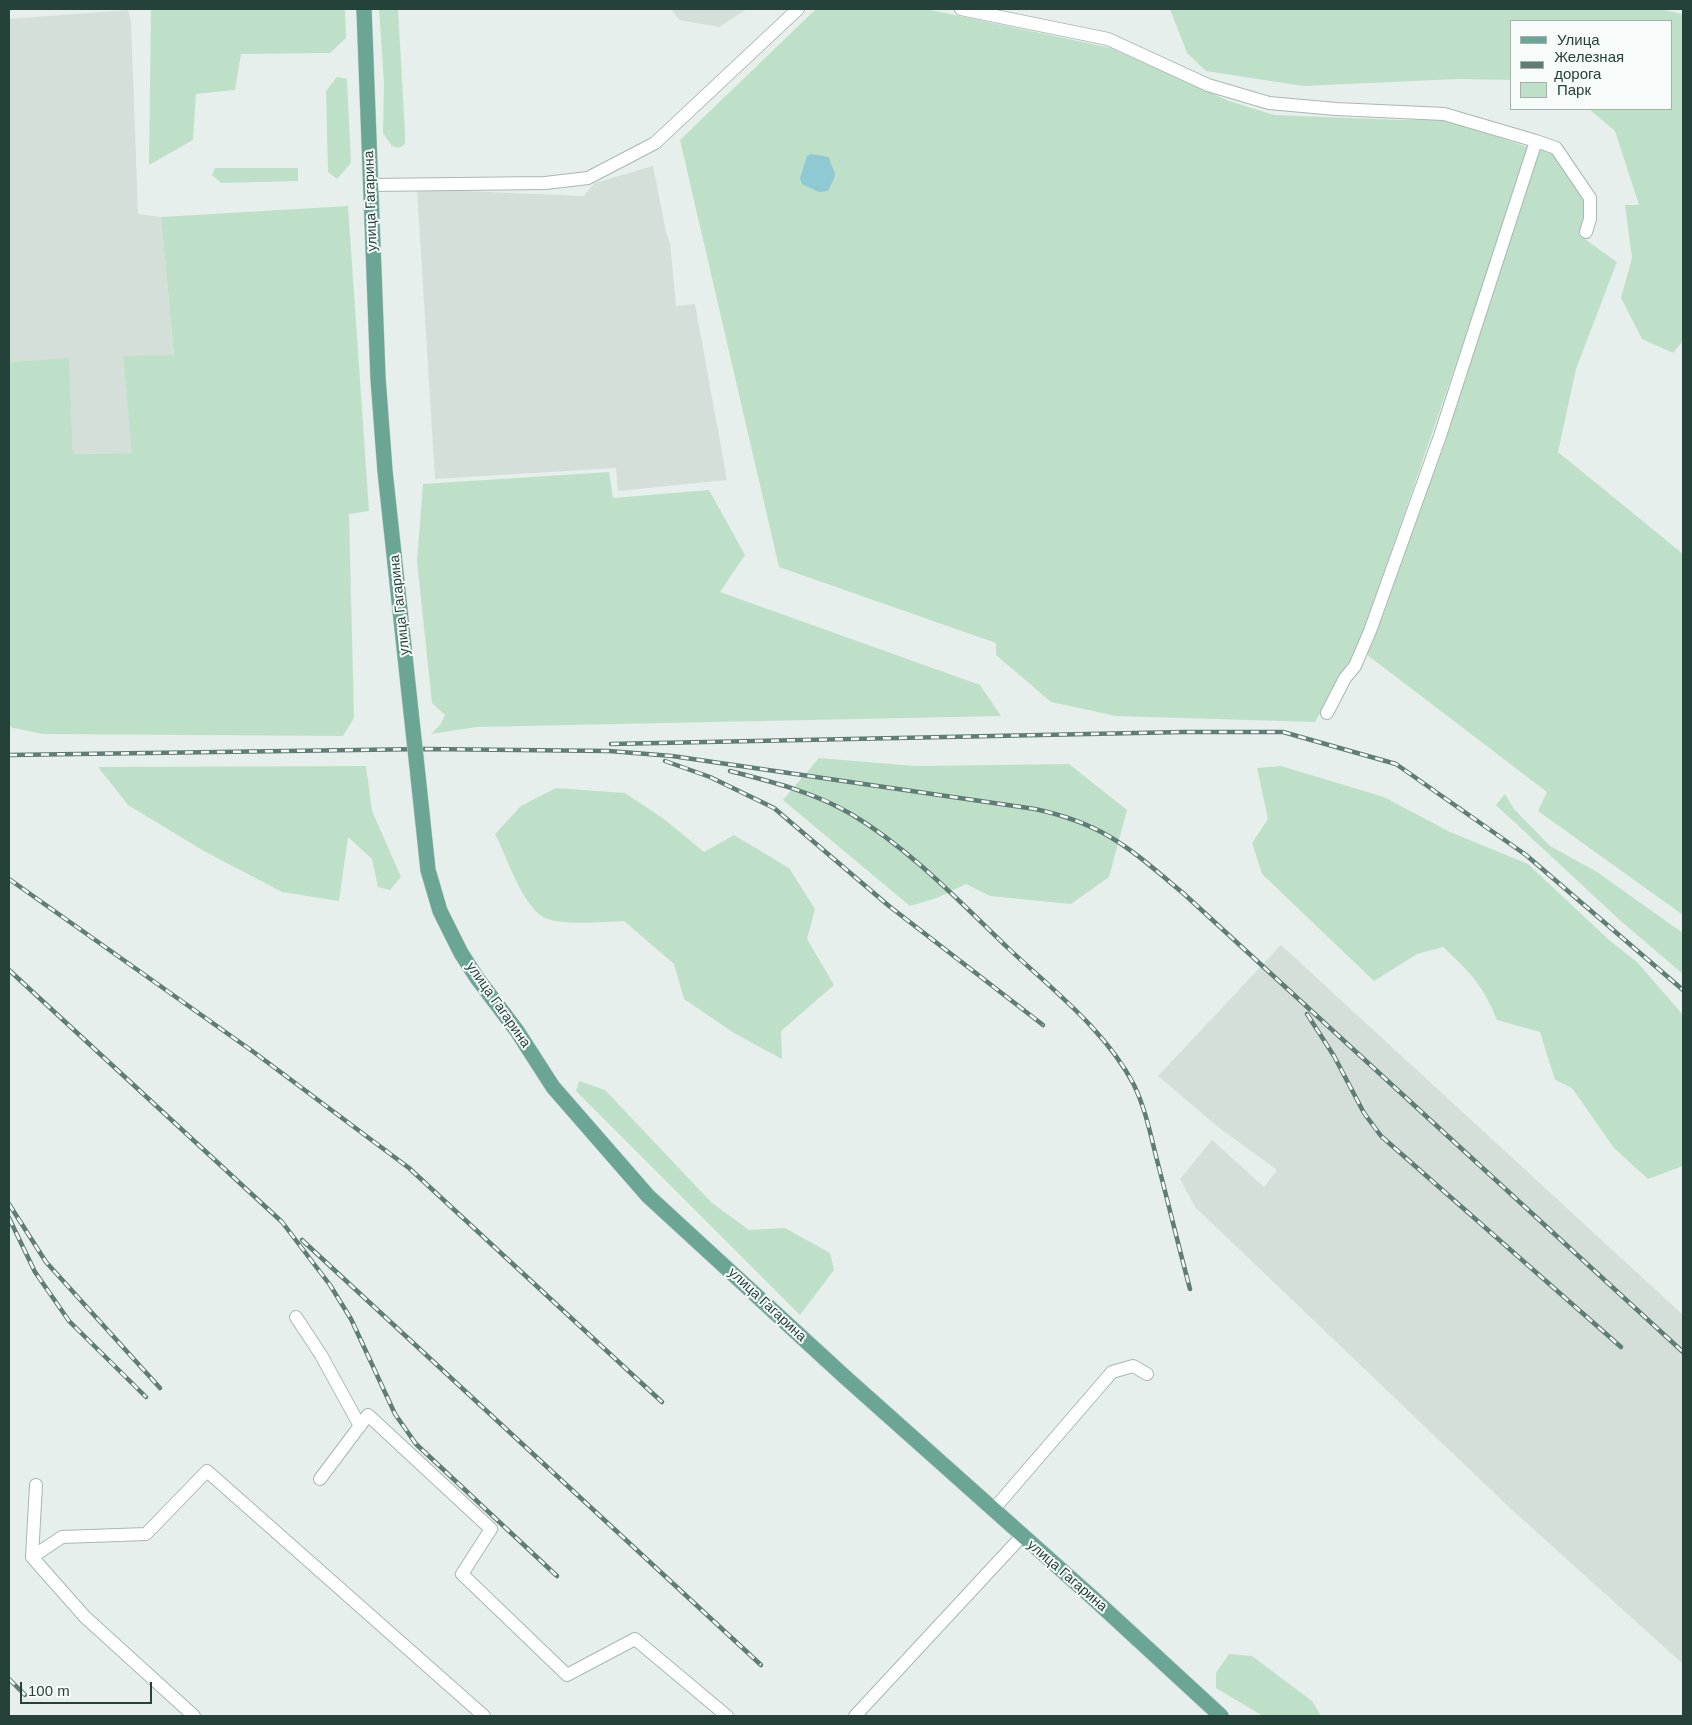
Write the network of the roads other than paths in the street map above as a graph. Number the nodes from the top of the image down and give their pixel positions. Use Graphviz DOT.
graph roads {
  1 [pos="364,9"];
  2 [pos="798,9"];
  3 [pos="961,9"];
  4 [pos="1536,141"];
  5 [pos="370,185"];
  6 [pos="1586,232"];
  7 [pos="1327,713"];
  8 [pos="296,1317"];
  9 [pos="1147,1374"];
  10 [pos="360,1426"];
  11 [pos="320,1479"];
  12 [pos="36,1485"];
  13 [pos="993,1510"];
  14 [pos="1022,1536"];
  15 [pos="32,1557"];
  16 [pos="194,1716"];
  17 [pos="484,1716"];
  18 [pos="727,1716"];
  19 [pos="855,1716"];
  20 [pos="1221,1716"];
  1 -- 5 [label="main road, улица Гагарина"];
  2 -- 5 [label="street"];
  3 -- 4 [label="street"];
  4 -- 6 [label="street"];
  4 -- 7 [label="street"];
  5 -- 13 [label="main road, улица Гагарина, bridge"];
  8 -- 10 [label="street"];
  9 -- 13 [label="street"];
  10 -- 11 [label="street"];
  10 -- 18 [label="street"];
  12 -- 15 [label="street"];
  13 -- 14 [label="main road, улица Гагарина"];
  14 -- 19 [label="street"];
  14 -- 20 [label="main road, улица Гагарина"];
  15 -- 16 [label="street"];
  15 -- 17 [label="street"];
}
